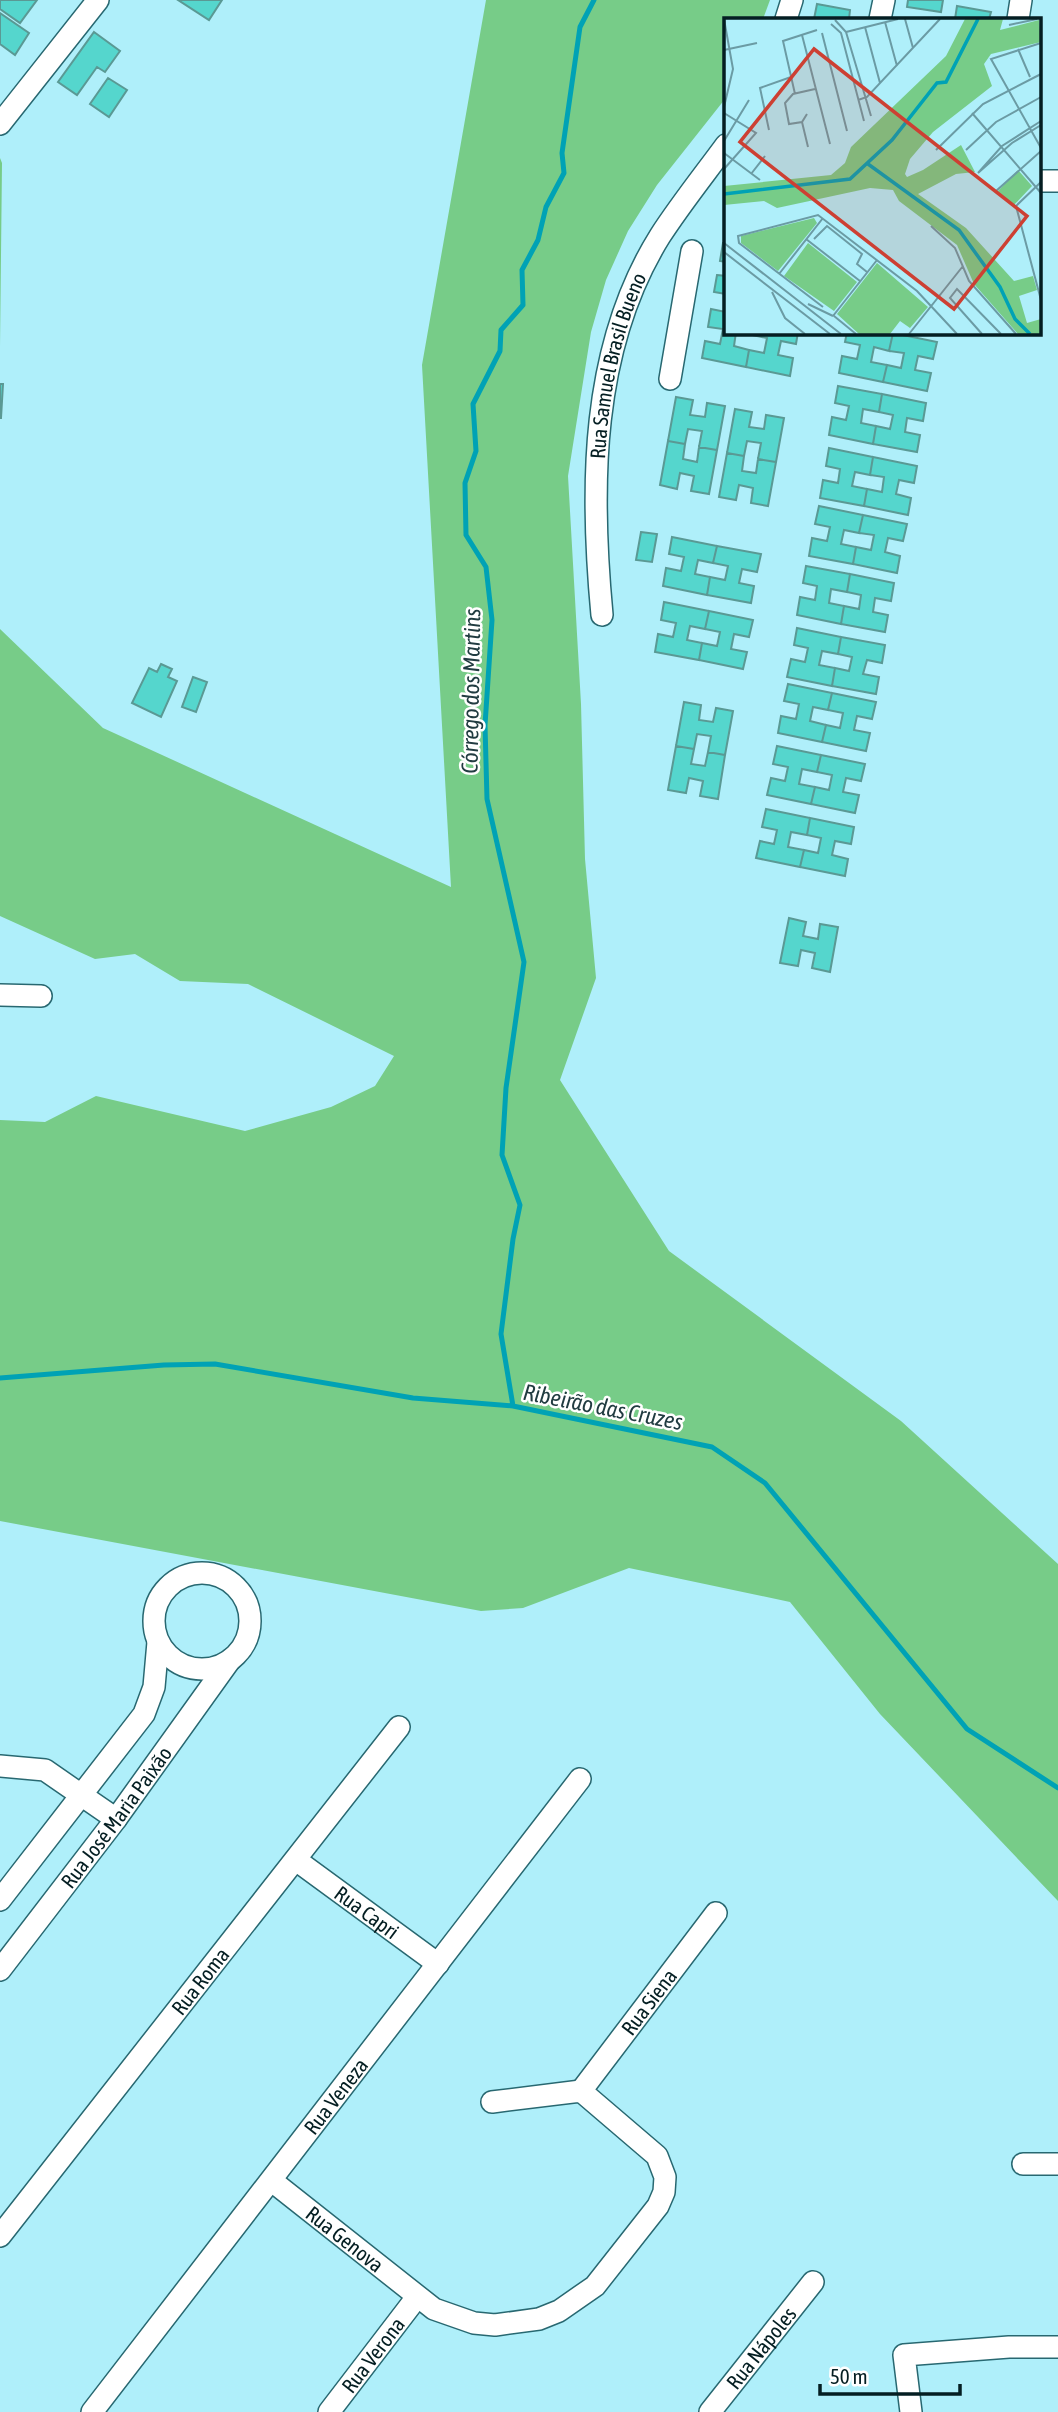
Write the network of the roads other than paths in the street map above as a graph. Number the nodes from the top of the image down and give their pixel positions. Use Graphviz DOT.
graph roads {
  1 [pos="98,0"];
  2 [pos="792,0"];
  3 [pos="884,0"];
  4 [pos="1021,0"];
  5 [pos="786,18"];
  6 [pos="880,18"];
  7 [pos="1018,18"];
  8 [pos="0,124"];
  9 [pos="724,151"];
  10 [pos="716,175"];
  11 [pos="1040,181"];
  12 [pos="1058,181"];
  13 [pos="692,251"];
  14 [pos="670,379"];
  15 [pos="602,615"];
  16 [pos="0,995"];
  17 [pos="41,996"];
  18 [pos="158,1642"];
  19 [pos="230,1660"];
  20 [pos="399,1727"];
  21 [pos="0,1766"];
  22 [pos="580,1779"];
  23 [pos="82,1795"];
  24 [pos="116,1819"];
  25 [pos="296,1860"];
  26 [pos="0,1900"];
  27 [pos="716,1913"];
  28 [pos="438,1964"];
  29 [pos="0,1970"];
  30 [pos="581,2091"];
  31 [pos="492,2102"];
  32 [pos="1023,2164"];
  33 [pos="1058,2164"];
  34 [pos="272,2181"];
  35 [pos="0,2236"];
  36 [pos="813,2282"];
  37 [pos="416,2297"];
  38 [pos="1058,2347"];
  39 [pos="92,2412"];
  40 [pos="329,2412"];
  41 [pos="710,2412"];
  42 [pos="911,2412"];
  1 -- 8 [label="street"];
  2 -- 5 [label="street"];
  3 -- 6 [label="street"];
  4 -- 7 [label="street"];
  9 -- 10 [label="street, Rua Samuel Brasil Bueno"];
  10 -- 15 [label="street, Rua Samuel Brasil Bueno"];
  11 -- 12 [label="street"];
  13 -- 14 [label="street"];
  16 -- 17 [label="street"];
  18 -- 19 [label="street"];
  18 -- 19 [label="street"];
  18 -- 23 [label="street, Rua José Maria Paixão"];
  19 -- 24 [label="street, Rua José Maria Paixão"];
  20 -- 25 [label="street, Rua Roma"];
  21 -- 23 [label="street"];
  22 -- 28 [label="street, Rua Veneza"];
  23 -- 24 [label="street"];
  23 -- 26 [label="street, Rua José Maria Paixão"];
  24 -- 29 [label="street, Rua José Maria Paixão"];
  25 -- 28 [label="street, Rua Capri"];
  25 -- 35 [label="street, Rua Roma"];
  27 -- 30 [label="street, Rua Siena"];
  28 -- 34 [label="street, Rua Veneza"];
  30 -- 31 [label="street"];
  30 -- 37 [label="street, Rua Genova"];
  32 -- 33 [label="street"];
  34 -- 37 [label="street, Rua Genova"];
  34 -- 39 [label="street, Rua Veneza"];
  36 -- 41 [label="street, Rua Nápoles"];
  37 -- 40 [label="street, Rua Verona"];
  38 -- 42 [label="street"];
}
